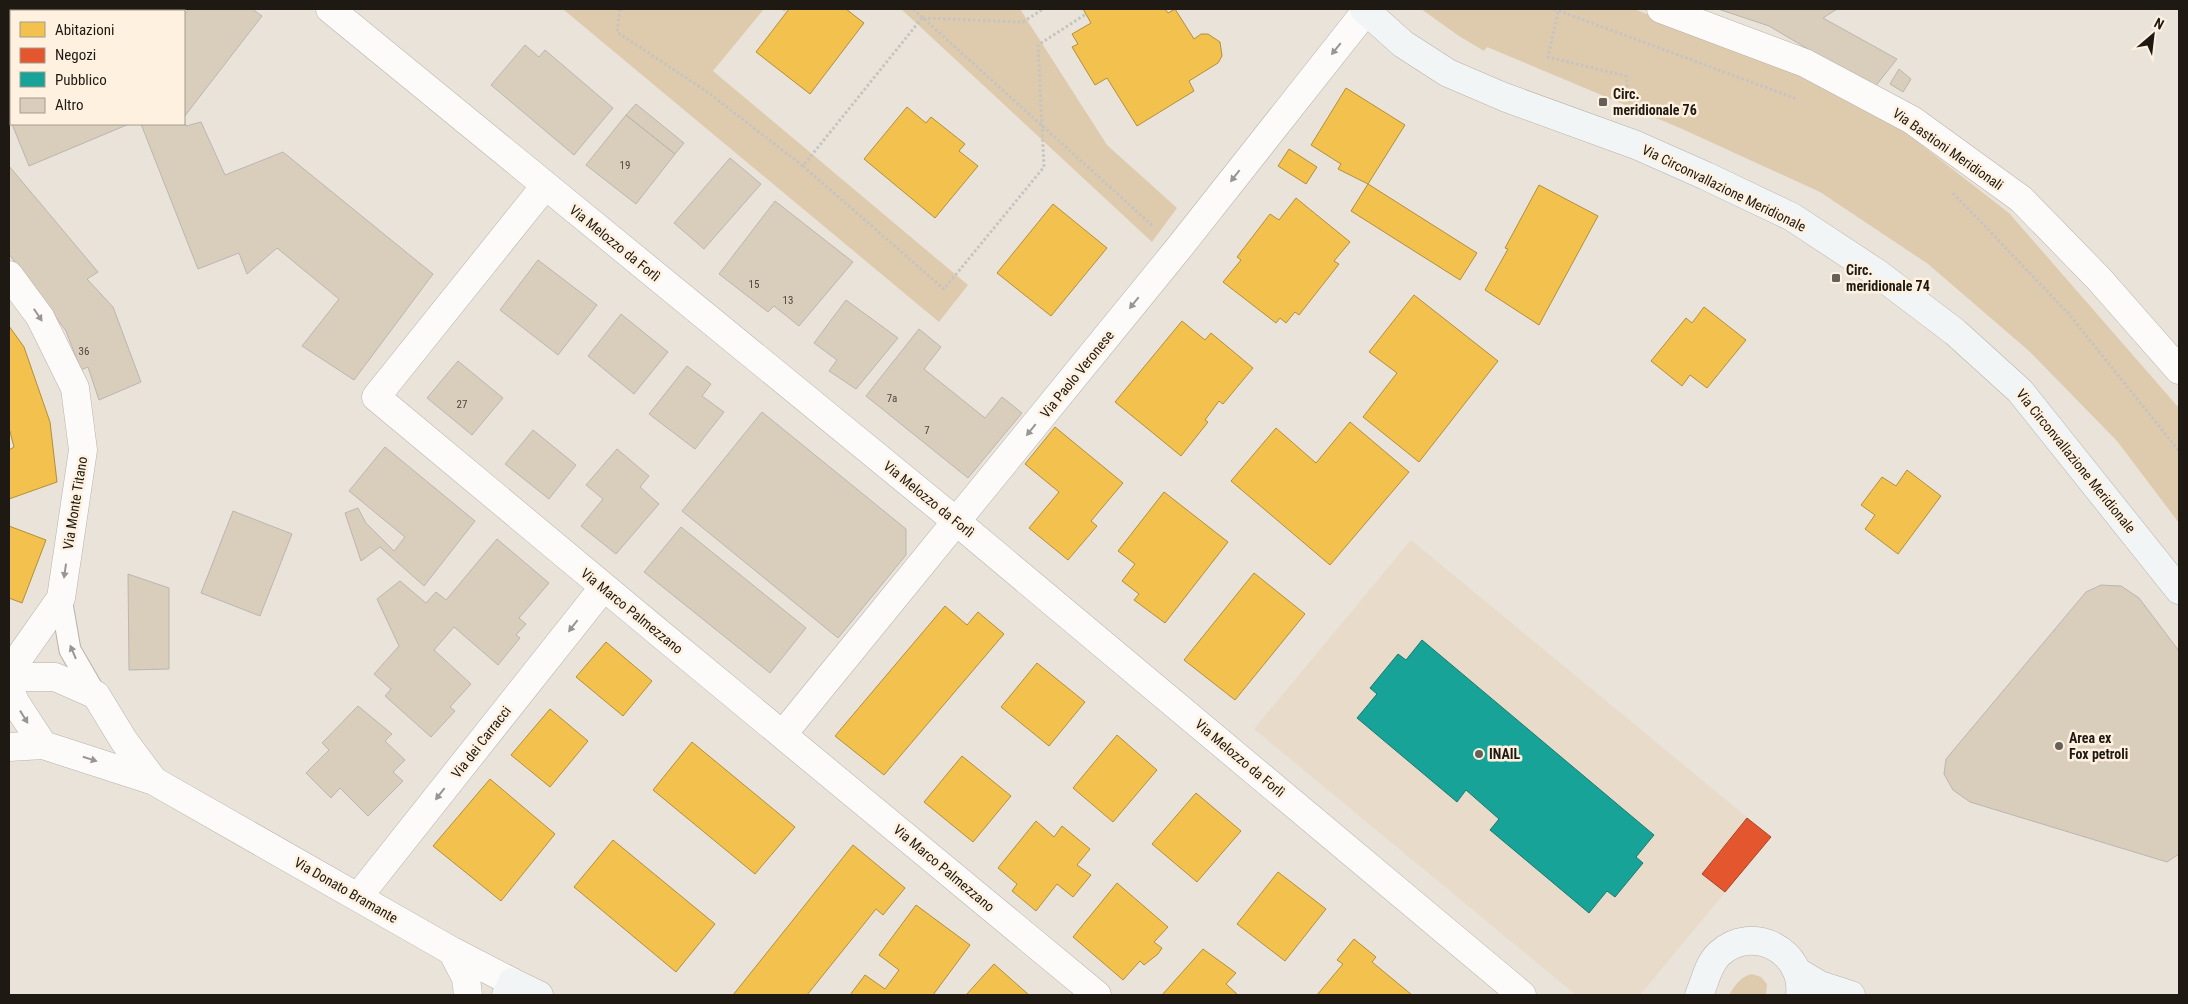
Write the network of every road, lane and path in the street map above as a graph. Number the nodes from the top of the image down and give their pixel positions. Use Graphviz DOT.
graph roads {
  1 [pos="330,9"];
  2 [pos="620,9"];
  3 [pos="913,9"];
  4 [pos="1044,9"];
  5 [pos="1554,9"];
  6 [pos="1661,9"];
  7 [pos="1365,10"];
  8 [pos="1558,12"];
  9 [pos="1086,14"];
  10 [pos="922,18"];
  11 [pos="1799,99"];
  12 [pos="1631,114"];
  13 [pos="1042,126"];
  14 [pos="803,166"];
  15 [pos="545,186"];
  16 [pos="1951,191"];
  17 [pos="1178,248"];
  18 [pos="9,276"];
  19 [pos="2179,370"];
  20 [pos="2179,451"];
  21 [pos="957,522"];
  22 [pos="603,588"];
  23 [pos="2179,590"];
  24 [pos="61,598"];
  25 [pos="9,672"];
  26 [pos="9,677"];
  27 [pos="9,686"];
  28 [pos="96,695"];
  29 [pos="783,734"];
  30 [pos="43,745"];
  31 [pos="9,747"];
  32 [pos="154,781"];
  33 [pos="358,897"];
  34 [pos="452,951"];
  35 [pos="1799,983"];
  36 [pos="509,989"];
  37 [pos="468,995"];
  38 [pos="538,995"];
  39 [pos="1097,995"];
  40 [pos="1522,995"];
  41 [pos="1699,995"];
  42 [pos="1851,995"];
  1 -- 15 [label="street, Via Melozzo da Forlì"];
  2 -- 14 [label="path"];
  3 -- 10 [label="path"];
  4 -- 10 [label="path"];
  5 -- 8 [label="path"];
  6 -- 19 [label="street, Via Bastioni Meridionali"];
  7 -- 17 [label="street, Via Paolo Veronese, one-way"];
  7 -- 23 [label="street, Via Circonvallazione Meridionale"];
  8 -- 11 [label="path"];
  8 -- 12 [label="path"];
  9 -- 13 [label="path"];
  10 -- 13 [label="path"];
  10 -- 14 [label="path"];
  13 -- 14 [label="path"];
  13 -- 17 [label="path"];
  15 -- 21 [label="street, Via Melozzo da Forlì"];
  15 -- 22 [label="street, Via Marco Palmezzano"];
  16 -- 20 [label="path"];
  17 -- 21 [label="street, Via Paolo Veronese, one-way"];
  18 -- 24 [label="street, Via Monte Titano, one-way"];
  21 -- 29 [label="street, Via Paolo Veronese"];
  21 -- 40 [label="street, Via Melozzo da Forlì"];
  22 -- 29 [label="street, Via Marco Palmezzano"];
  22 -- 33 [label="street, Via dei Carracci, one-way"];
  24 -- 25 [label="street, Via Monte Titano"];
  28 -- 24 [label="lane, Via Donato Bramante, one-way"];
  26 -- 28 [label="street"];
  27 -- 30 [label="street, one-way"];
  28 -- 32 [label="street, Via Donato Bramante"];
  29 -- 39 [label="street, Via Marco Palmezzano"];
  30 -- 31 [label="street, Via Donato Bramante"];
  30 -- 32 [label="street, Via Donato Bramante, one-way"];
  32 -- 33 [label="street, Via Donato Bramante"];
  33 -- 34 [label="street, Via Donato Bramante"];
  34 -- 36 [label="street, Via Donato Bramante"];
  34 -- 37 [label="street"];
  35 -- 41 [label="street"];
  35 -- 42 [label="street"];
  36 -- 38 [label="street, Via Donato Bramante"];
}
